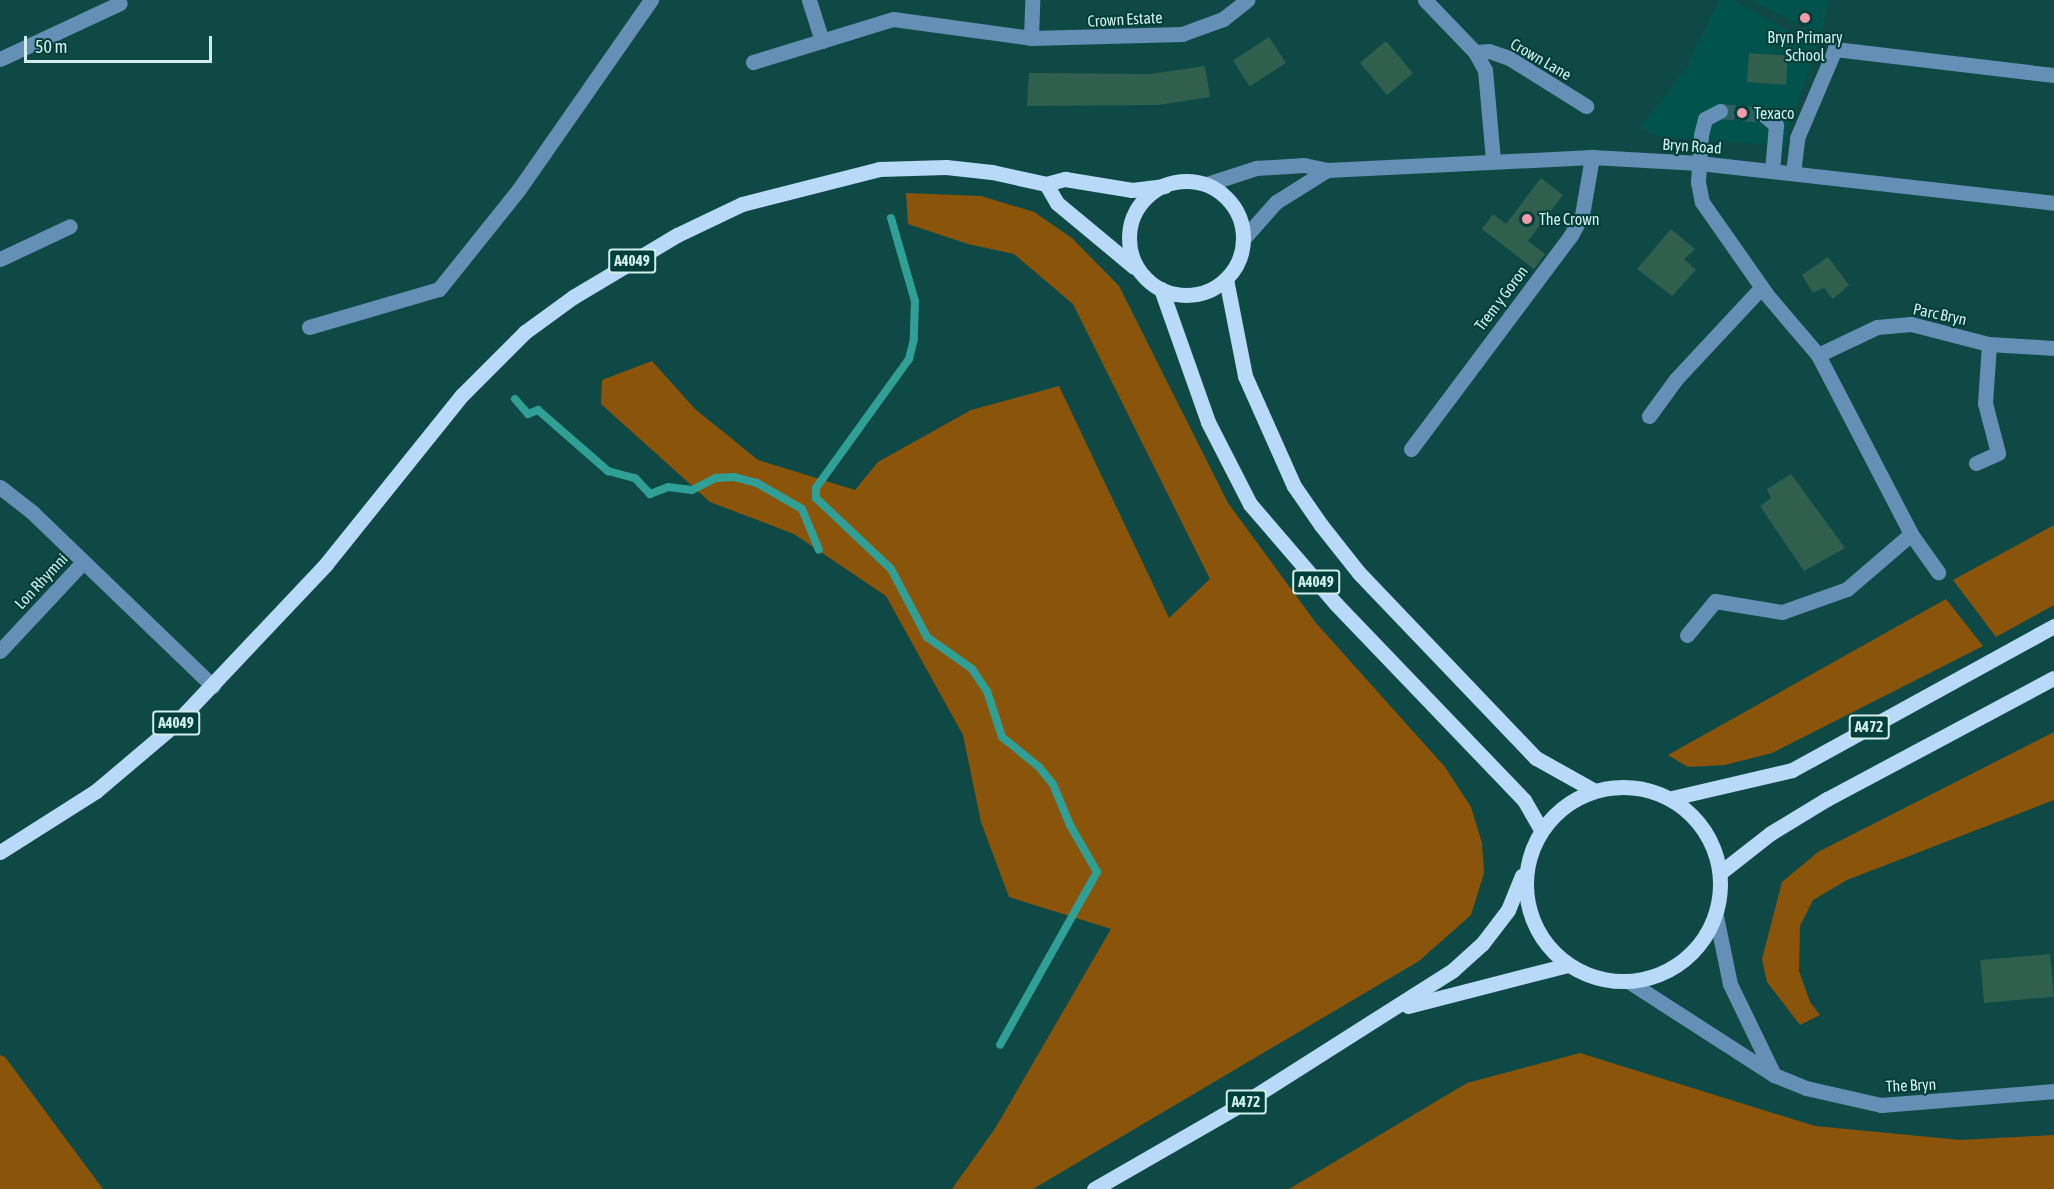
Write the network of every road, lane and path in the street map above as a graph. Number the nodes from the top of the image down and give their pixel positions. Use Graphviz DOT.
graph roads {
  1 [pos="651,0"];
  2 [pos="809,0"];
  3 [pos="1032,0"];
  4 [pos="1247,0"];
  5 [pos="1425,0"];
  6 [pos="120,3"];
  7 [pos="1030,38"];
  8 [pos="822,41"];
  9 [pos="1475,52"];
  10 [pos="0,59"];
  11 [pos="753,62"];
  12 [pos="2054,75"];
  13 [pos="1586,106"];
  14 [pos="1720,111"];
  15 [pos="1764,115"];
  16 [pos="1592,157"];
  17 [pos="1493,159"];
  18 [pos="1699,164"];
  19 [pos="1327,170"];
  20 [pos="1772,171"];
  21 [pos="1793,173"];
  22 [pos="1046,184"];
  23 [pos="1207,184"];
  24 [pos="1165,186"];
  25 [pos="2054,203"];
  26 [pos="70,226"];
  27 [pos="1244,238"];
  28 [pos="4,257"];
  29 [pos="1145,278"];
  30 [pos="1226,279"];
  31 [pos="1761,288"];
  32 [pos="1161,290"];
  33 [pos="309,327"];
  34 [pos="1989,344"];
  35 [pos="2054,348"];
  36 [pos="1818,355"];
  37 [pos="1649,416"];
  38 [pos="1411,449"];
  39 [pos="1976,463"];
  40 [pos="0,487"];
  41 [pos="1911,534"];
  42 [pos="84,562"];
  43 [pos="1938,572"];
  44 [pos="2054,626"];
  45 [pos="1687,635"];
  46 [pos="0,651"];
  47 [pos="2054,678"];
  48 [pos="213,686"];
  49 [pos="1593,790"];
  50 [pos="1672,798"];
  51 [pos="1541,829"];
  52 [pos="0,852"];
  53 [pos="1527,862"];
  54 [pos="1721,872"];
  55 [pos="1716,916"];
  56 [pos="1568,965"];
  57 [pos="1628,981"];
  58 [pos="1394,1010"];
  59 [pos="1774,1075"];
  60 [pos="2054,1091"];
  61 [pos="1094,1189"];
  1 -- 33 [label="street"];
  2 -- 8 [label="street"];
  3 -- 7 [label="street"];
  4 -- 7 [label="street, Crown Estate"];
  5 -- 9 [label="street"];
  6 -- 10 [label="street"];
  7 -- 8 [label="street, Crown Estate"];
  8 -- 11 [label="street, Crown Estate"];
  9 -- 13 [label="street, Crown Lane"];
  9 -- 17 [label="street"];
  12 -- 21 [label="street"];
  14 -- 18 [label="street"];
  15 -- 20 [label="street"];
  16 -- 17 [label="street, Bryn Road"];
  16 -- 18 [label="street, Bryn Road"];
  16 -- 38 [label="street, Trem y Goron"];
  17 -- 19 [label="street, Bryn Road"];
  18 -- 20 [label="street, Bryn Road"];
  18 -- 31 [label="street"];
  19 -- 23 [label="street, Bryn Road"];
  19 -- 27 [label="street, Bryn Road"];
  20 -- 21 [label="street, Bryn Road"];
  21 -- 25 [label="street, Bryn Road"];
  22 -- 24 [label="main road, A4049"];
  22 -- 29 [label="main road"];
  22 -- 48 [label="main road, A4049"];
  23 -- 24 [label="main road"];
  23 -- 27 [label="main road"];
  24 -- 29 [label="main road"];
  26 -- 28 [label="street"];
  27 -- 30 [label="main road"];
  29 -- 32 [label="main road"];
  30 -- 32 [label="main road"];
  30 -- 49 [label="main road, A4049"];
  31 -- 36 [label="street"];
  31 -- 37 [label="street"];
  32 -- 51 [label="main road, A4049"];
  34 -- 35 [label="street, Parc Bryn"];
  34 -- 36 [label="street, Parc Bryn"];
  34 -- 39 [label="street"];
  36 -- 41 [label="street"];
  40 -- 42 [label="street"];
  41 -- 43 [label="street"];
  41 -- 45 [label="street"];
  42 -- 46 [label="street, Lon Rhymni"];
  42 -- 48 [label="street"];
  44 -- 50 [label="main road, A472"];
  47 -- 54 [label="main road, A472"];
  48 -- 52 [label="main road, A4049"];
  49 -- 50 [label="main road"];
  49 -- 51 [label="main road"];
  50 -- 54 [label="main road"];
  51 -- 53 [label="main road"];
  53 -- 56 [label="main road"];
  53 -- 58 [label="main road, A472"];
  54 -- 55 [label="main road"];
  55 -- 57 [label="main road"];
  55 -- 59 [label="street"];
  56 -- 57 [label="main road"];
  56 -- 58 [label="main road, A472"];
  57 -- 59 [label="street, The Bryn"];
  58 -- 61 [label="main road, A472"];
  59 -- 60 [label="street, The Bryn"];
}
